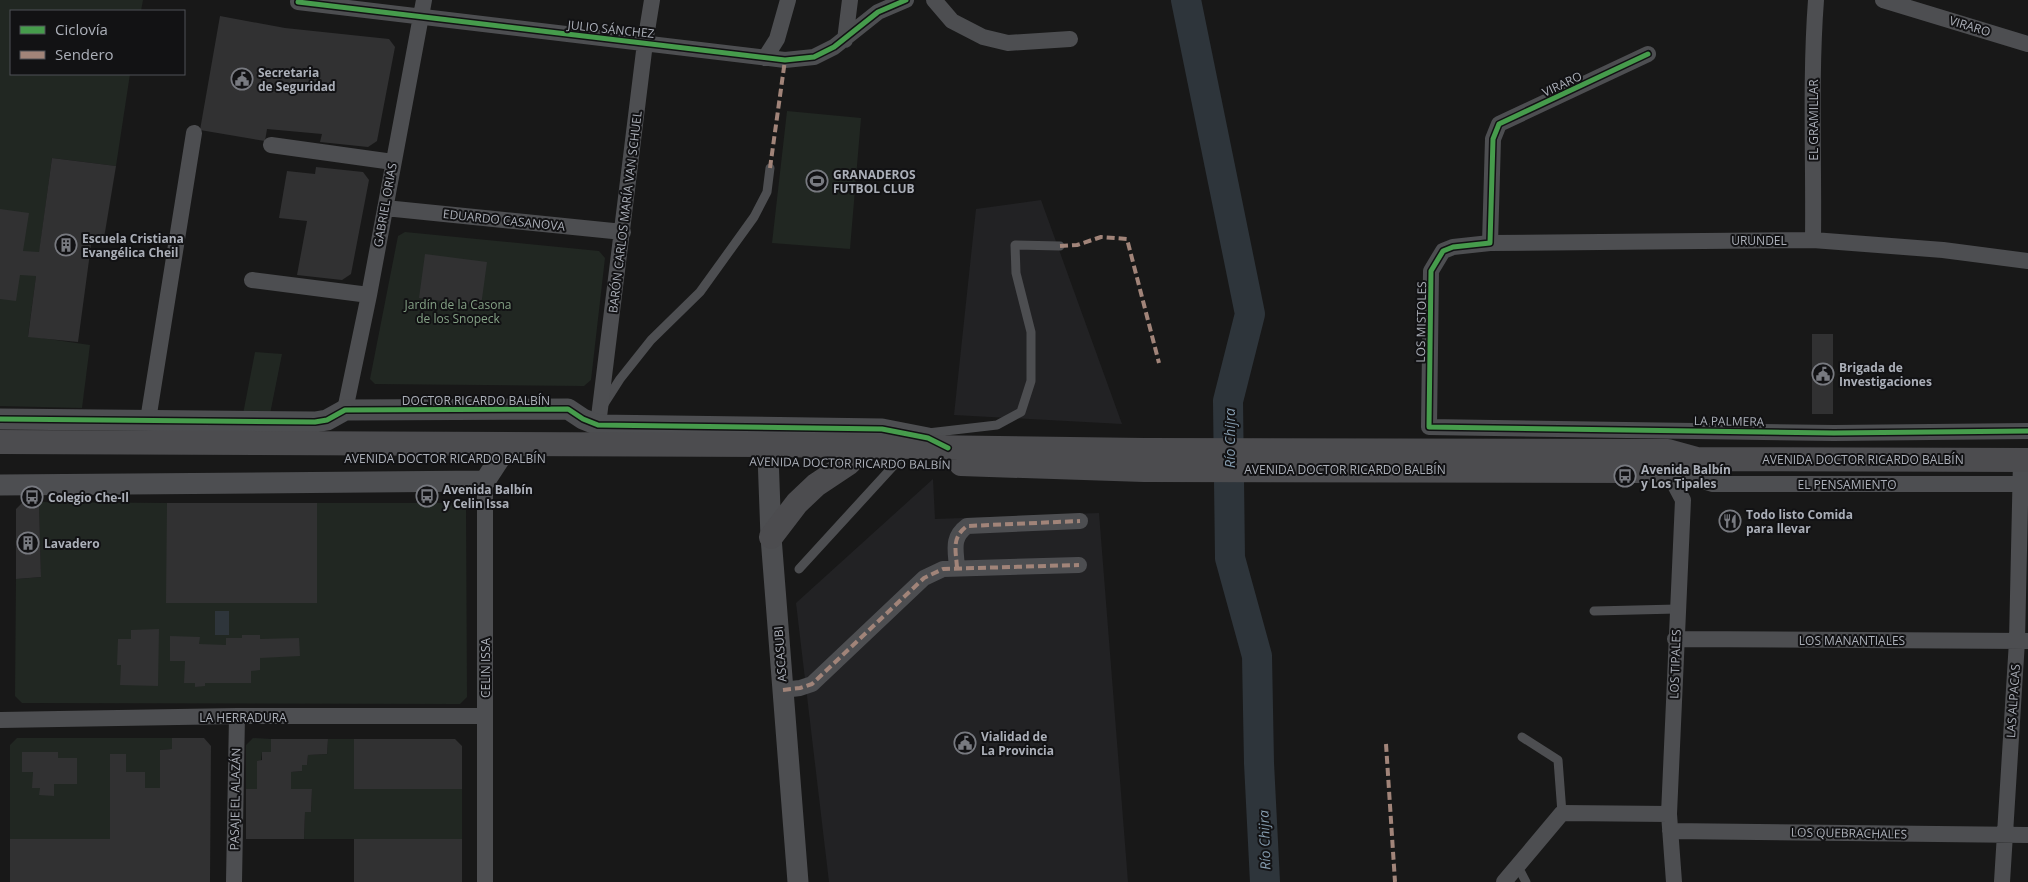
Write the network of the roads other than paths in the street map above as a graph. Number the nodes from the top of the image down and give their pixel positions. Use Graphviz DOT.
graph roads {
  1 [pos="424,0"];
  2 [pos="652,0"];
  3 [pos="788,0"];
  4 [pos="850,0"];
  5 [pos="906,0"];
  6 [pos="934,0"];
  7 [pos="1816,0"];
  8 [pos="1882,0"];
  9 [pos="298,2"];
  10 [pos="421,18"];
  11 [pos="1070,39"];
  12 [pos="845,40"];
  13 [pos="646,43"];
  14 [pos="2028,44"];
  15 [pos="1648,54"];
  16 [pos="765,58"];
  17 [pos="194,133"];
  18 [pos="271,145"];
  19 [pos="393,162"];
  20 [pos="770,168"];
  21 [pos="385,208"];
  22 [pos="623,232"];
  23 [pos="1813,240"];
  24 [pos="1490,242"];
  25 [pos="1060,246"];
  26 [pos="2028,261"];
  27 [pos="252,280"];
  28 [pos="369,295"];
  29 [pos="345,410"];
  30 [pos="599,418"];
  31 [pos="0,419"];
  32 [pos="148,420"];
  33 [pos="2028,431"];
  34 [pos="1834,433"];
  35 [pos="913,434"];
  36 [pos="0,442"];
  37 [pos="767,444"];
  38 [pos="948,448"];
  39 [pos="1427,449"];
  40 [pos="0,458"];
  41 [pos="500,458"];
  42 [pos="1835,459"];
  43 [pos="1144,460"];
  44 [pos="2024,460"];
  45 [pos="1668,461"];
  46 [pos="897,462"];
  47 [pos="849,463"];
  48 [pos="485,481"];
  49 [pos="2024,484"];
  50 [pos="0,485"];
  51 [pos="1080,521"];
  52 [pos="771,537"];
  53 [pos="1079,565"];
  54 [pos="957,568"];
  55 [pos="799,569"];
  56 [pos="1677,609"];
  57 [pos="1594,611"];
  58 [pos="1676,639"];
  59 [pos="2023,641"];
  60 [pos="783,690"];
  61 [pos="237,716"];
  62 [pos="485,716"];
  63 [pos="0,720"];
  64 [pos="1522,738"];
  65 [pos="1562,813"];
  66 [pos="1670,814"];
  67 [pos="1670,831"];
  68 [pos="2004,834"];
  69 [pos="2028,835"];
  70 [pos="1517,865"];
  71 [pos="234,882"];
  72 [pos="485,882"];
  73 [pos="798,882"];
  74 [pos="1504,882"];
  75 [pos="1526,882"];
  76 [pos="1674,882"];
  77 [pos="2002,882"];
  1 -- 10 [label="street, GABRIEL ORIAS"];
  2 -- 13 [label="street, BARÓN CARLOS MARÍA VAN SCHUEL"];
  3 -- 16 [label="street"];
  4 -- 12 [label="street"];
  5 -- 12 [label="street, JULIO SÁNCHEZ"];
  6 -- 11 [label="street"];
  7 -- 23 [label="street, EL GRAMILLAR"];
  8 -- 14 [label="street, VIRARO"];
  9 -- 10 [label="street, JULIO SÁNCHEZ"];
  10 -- 13 [label="street, JULIO SÁNCHEZ"];
  10 -- 19 [label="street, GABRIEL ORIAS"];
  12 -- 16 [label="street, JULIO SÁNCHEZ"];
  13 -- 16 [label="street, JULIO SÁNCHEZ"];
  13 -- 22 [label="street, BARÓN CARLOS MARÍA VAN SCHUEL"];
  15 -- 24 [label="street, VIRARO"];
  17 -- 32 [label="street"];
  18 -- 19 [label="street"];
  19 -- 21 [label="street, GABRIEL ORIAS"];
  20 -- 30 [label="lane"];
  21 -- 22 [label="street, EDUARDO CASANOVA"];
  21 -- 28 [label="street, GABRIEL ORIAS"];
  22 -- 30 [label="street, BARÓN CARLOS MARÍA VAN SCHUEL"];
  23 -- 24 [label="street, URUNDEL"];
  23 -- 26 [label="street, URUNDEL"];
  24 -- 39 [label="street, LOS MISTOLES"];
  25 -- 35 [label="lane"];
  27 -- 28 [label="street"];
  28 -- 29 [label="street, GABRIEL ORIAS"];
  29 -- 30 [label="street, DOCTOR RICARDO BALBÍN"];
  29 -- 32 [label="street, DOCTOR RICARDO BALBÍN"];
  30 -- 37 [label="street, DOCTOR RICARDO BALBÍN"];
  31 -- 32 [label="street, DOCTOR RICARDO BALBÍN"];
  33 -- 34 [label="street, LA PALMERA"];
  34 -- 39 [label="street, LA PALMERA"];
  34 -- 42 [label="street"];
  35 -- 37 [label="street, DOCTOR RICARDO BALBÍN"];
  35 -- 38 [label="street, DOCTOR RICARDO BALBÍN"];
  36 -- 37 [label="main road, AVENIDA DOCTOR RICARDO BALBÍN"];
  37 -- 38 [label="main road, AVENIDA DOCTOR RICARDO BALBÍN"];
  37 -- 41 [label="main road, AVENIDA DOCTOR RICARDO BALBÍN"];
  37 -- 47 [label="main road, AVENIDA DOCTOR RICARDO BALBÍN"];
  37 -- 52 [label="street, ASCASUBI"];
  38 -- 43 [label="main road, AVENIDA DOCTOR RICARDO BALBÍN"];
  39 -- 43 [label="main road, AVENIDA DOCTOR RICARDO BALBÍN"];
  39 -- 45 [label="main road, AVENIDA DOCTOR RICARDO BALBÍN"];
  40 -- 41 [label="main road, AVENIDA DOCTOR RICARDO BALBÍN"];
  41 -- 48 [label="street"];
  42 -- 44 [label="main road, AVENIDA DOCTOR RICARDO BALBÍN"];
  42 -- 45 [label="main road, AVENIDA DOCTOR RICARDO BALBÍN"];
  43 -- 46 [label="main road, AVENIDA DOCTOR RICARDO BALBÍN"];
  44 -- 49 [label="street, LAS ALPACAS"];
  45 -- 49 [label="street, EL PENSAMIENTO"];
  45 -- 56 [label="street, LOS TIPALES"];
  46 -- 47 [label="main road, AVENIDA DOCTOR RICARDO BALBÍN"];
  46 -- 55 [label="lane"];
  47 -- 52 [label="main road"];
  48 -- 50 [label="street"];
  48 -- 62 [label="street, CELIN ISSA"];
  49 -- 59 [label="street, LAS ALPACAS"];
  51 -- 54 [label="street"];
  52 -- 60 [label="street, ASCASUBI"];
  53 -- 54 [label="street"];
  54 -- 60 [label="street"];
  56 -- 57 [label="lane"];
  56 -- 58 [label="street, LOS TIPALES"];
  58 -- 59 [label="street, LOS MANANTIALES"];
  58 -- 66 [label="street, LOS TIPALES"];
  59 -- 68 [label="street, LAS ALPACAS"];
  60 -- 73 [label="street, ASCASUBI"];
  61 -- 62 [label="street, LA HERRADURA"];
  61 -- 63 [label="street, LA HERRADURA"];
  61 -- 71 [label="street, PASAJE EL ALAZÁN"];
  62 -- 72 [label="street, CELIN ISSA"];
  64 -- 65 [label="lane"];
  65 -- 66 [label="street"];
  65 -- 70 [label="street"];
  66 -- 67 [label="street, LOS TIPALES"];
  67 -- 68 [label="street, LOS QUEBRACHALES"];
  67 -- 76 [label="street, LOS TIPALES"];
  68 -- 69 [label="street, LOS QUEBRACHALES"];
  68 -- 77 [label="street, LAS ALPACAS"];
  70 -- 74 [label="street"];
  70 -- 75 [label="lane"];
}
